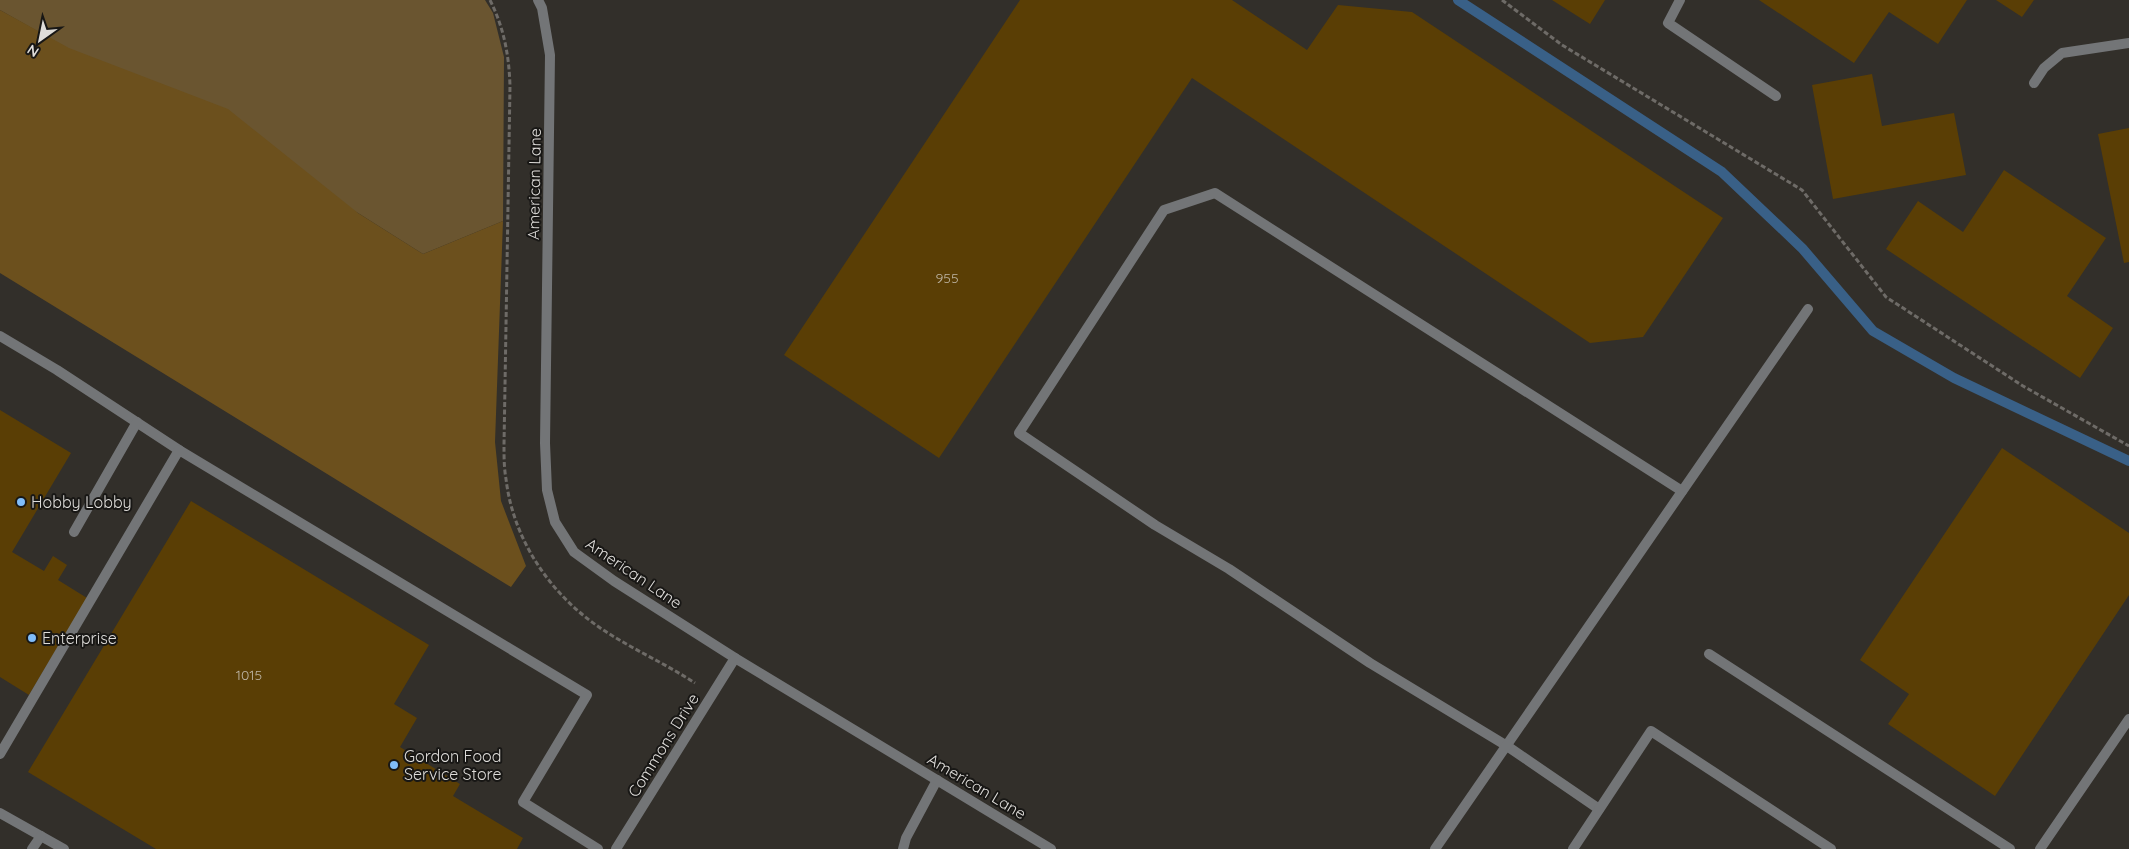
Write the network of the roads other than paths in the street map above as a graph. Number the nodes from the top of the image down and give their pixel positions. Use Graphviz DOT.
graph roads {
  1 [pos="538,0"];
  2 [pos="1680,0"];
  3 [pos="2129,43"];
  4 [pos="2034,82"];
  5 [pos="1776,96"];
  6 [pos="1808,309"];
  7 [pos="0,336"];
  8 [pos="137,422"];
  9 [pos="179,450"];
  10 [pos="1682,491"];
  11 [pos="74,532"];
  12 [pos="1709,654"];
  13 [pos="735,658"];
  14 [pos="2129,719"];
  15 [pos="1507,746"];
  16 [pos="0,754"];
  17 [pos="937,780"];
  18 [pos="1599,809"];
  19 [pos="0,813"];
  20 [pos="40,836"];
  21 [pos="32,849"];
  22 [pos="64,849"];
  23 [pos="598,849"];
  24 [pos="616,849"];
  25 [pos="903,849"];
  26 [pos="1051,849"];
  27 [pos="1436,849"];
  28 [pos="1573,849"];
  29 [pos="1831,849"];
  30 [pos="2010,849"];
  31 [pos="2040,849"];
  1 -- 13 [label="street, American Lane"];
  2 -- 5 [label="street"];
  3 -- 4 [label="street"];
  6 -- 10 [label="street"];
  7 -- 8 [label="street"];
  8 -- 9 [label="street"];
  8 -- 11 [label="street"];
  9 -- 16 [label="street"];
  9 -- 23 [label="street"];
  10 -- 15 [label="street"];
  10 -- 15 [label="street"];
  12 -- 30 [label="street"];
  13 -- 17 [label="street, American Lane"];
  13 -- 24 [label="street, Commons Drive"];
  14 -- 31 [label="street"];
  15 -- 18 [label="street"];
  15 -- 27 [label="street"];
  17 -- 25 [label="street"];
  17 -- 26 [label="street, American Lane"];
  18 -- 28 [label="street"];
  18 -- 29 [label="street"];
  19 -- 20 [label="street"];
  20 -- 21 [label="street"];
  20 -- 22 [label="street"];
}
